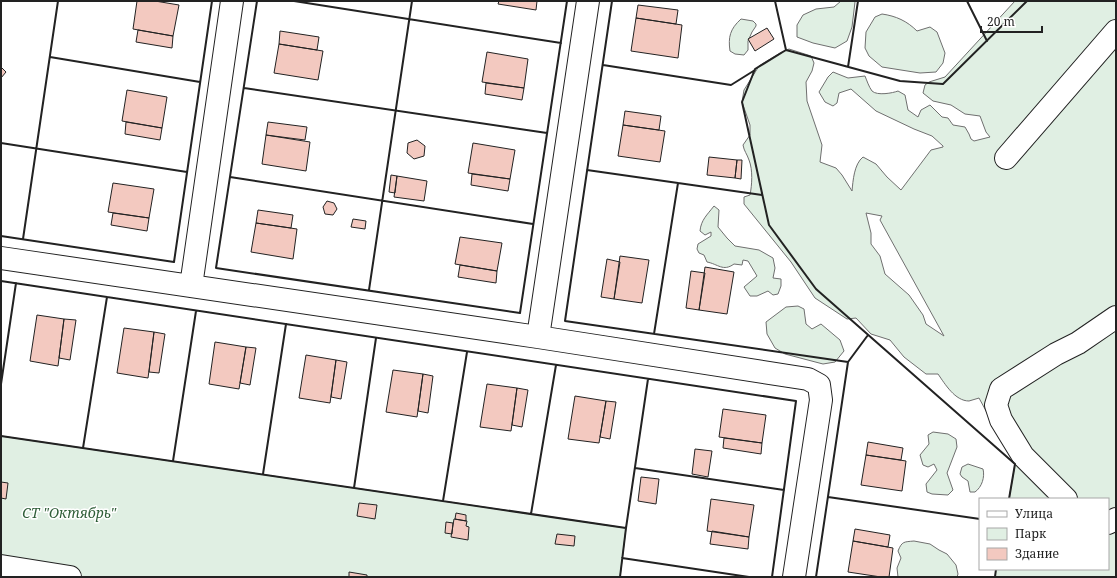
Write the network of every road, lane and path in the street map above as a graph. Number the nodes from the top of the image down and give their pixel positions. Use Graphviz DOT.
graph roads {
  1 [pos="232,1"];
  2 [pos="588,1"];
  3 [pos="1116,31"];
  4 [pos="1006,158"];
  5 [pos="1,258"];
  6 [pos="191,286"];
  7 [pos="1116,317"];
  8 [pos="538,338"];
  9 [pos="1065,498"];
  10 [pos="1,566"];
  11 [pos="70,577"];
  12 [pos="794,577"];
  1 -- 6 [label="street"];
  2 -- 8 [label="street"];
  3 -- 4 [label="street"];
  5 -- 6 [label="street"];
  6 -- 8 [label="street"];
  7 -- 9 [label="street"];
  8 -- 12 [label="street"];
  10 -- 11 [label="street"];
}
